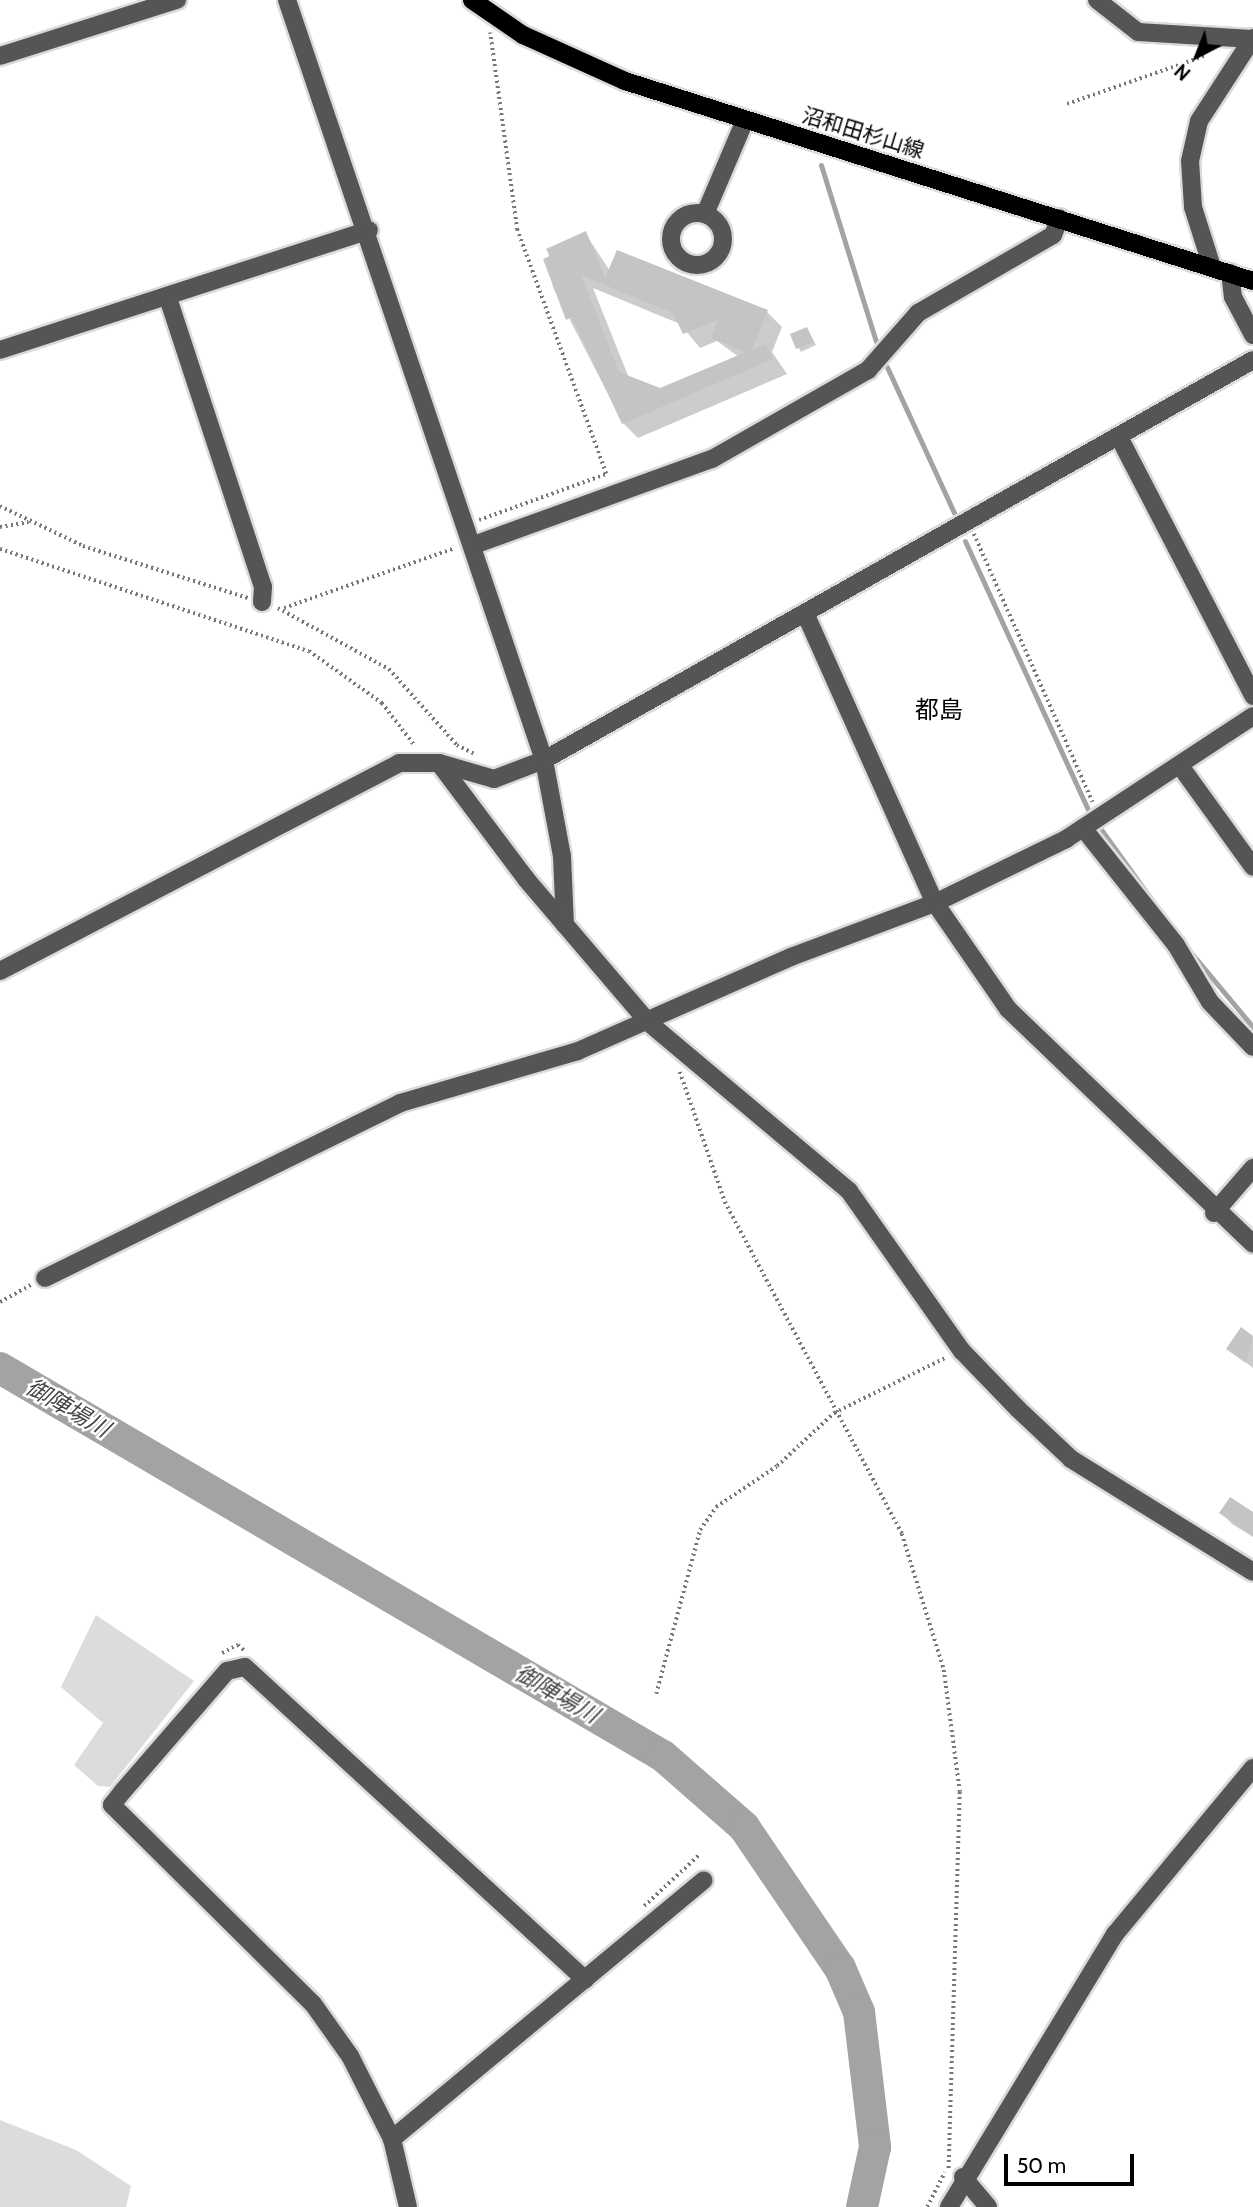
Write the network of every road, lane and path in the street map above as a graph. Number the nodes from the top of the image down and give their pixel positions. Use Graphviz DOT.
graph roads {
  1 [pos="177,0"];
  2 [pos="287,0"];
  3 [pos="472,0"];
  4 [pos="1097,0"];
  5 [pos="498,18"];
  6 [pos="1253,38"];
  7 [pos="1215,52"];
  8 [pos="0,56"];
  9 [pos="1067,104"];
  10 [pos="745,120"];
  11 [pos="705,214"];
  12 [pos="1060,219"];
  13 [pos="369,230"];
  14 [pos="1212,267"];
  15 [pos="1230,273"];
  16 [pos="1253,281"];
  17 [pos="169,298"];
  18 [pos="1253,335"];
  19 [pos="0,350"];
  20 [pos="1253,360"];
  21 [pos="1119,437"];
  22 [pos="0,506"];
  23 [pos="31,522"];
  24 [pos="969,522"];
  25 [pos="467,525"];
  26 [pos="0,527"];
  27 [pos="474,545"];
  28 [pos="0,549"];
  29 [pos="262,601"];
  30 [pos="282,609"];
  31 [pos="805,613"];
  32 [pos="1253,696"];
  33 [pos="1253,716"];
  34 [pos="484,758"];
  35 [pos="417,760"];
  36 [pos="544,760"];
  37 [pos="439,763"];
  38 [pos="1181,766"];
  39 [pos="1100,817"];
  40 [pos="1083,828"];
  41 [pos="1253,867"];
  42 [pos="935,903"];
  43 [pos="565,925"];
  44 [pos="0,971"];
  45 [pos="649,1023"];
  46 [pos="669,1041"];
  47 [pos="1253,1047"];
  48 [pos="1253,1168"];
  49 [pos="1214,1213"];
  50 [pos="1253,1244"];
  51 [pos="46,1278"];
  52 [pos="0,1302"];
  53 [pos="962,1351"];
  54 [pos="834,1413"];
  55 [pos="1253,1572"];
  56 [pos="248,1653"];
  57 [pos="212,1665"];
  58 [pos="656,1694"];
  59 [pos="1253,1768"];
  60 [pos="704,1880"];
  61 [pos="585,1980"];
  62 [pos="392,2139"];
  63 [pos="963,2177"];
  64 [pos="950,2203"];
  65 [pos="408,2207"];
  66 [pos="988,2207"];
  1 -- 8 [label="street"];
  2 -- 13 [label="street"];
  3 -- 5 [label="main road, 沼和田杉山線"];
  4 -- 6 [label="street"];
  5 -- 10 [label="main road, 沼和田杉山線"];
  5 -- 25 [label="path"];
  6 -- 14 [label="street"];
  7 -- 9 [label="path"];
  10 -- 11 [label="street"];
  10 -- 12 [label="main road, 沼和田杉山線"];
  12 -- 14 [label="main road, 沼和田杉山線"];
  12 -- 27 [label="street"];
  13 -- 17 [label="street"];
  13 -- 25 [label="street"];
  14 -- 15 [label="main road, 沼和田杉山線"];
  15 -- 16 [label="main road, 沼和田杉山線"];
  15 -- 18 [label="street"];
  17 -- 19 [label="street"];
  17 -- 29 [label="street"];
  20 -- 21 [label="street"];
  21 -- 24 [label="street"];
  21 -- 32 [label="street"];
  22 -- 23 [label="path"];
  23 -- 26 [label="path"];
  23 -- 29 [label="path"];
  24 -- 31 [label="street"];
  24 -- 39 [label="path"];
  25 -- 27 [label="street"];
  27 -- 30 [label="path"];
  27 -- 36 [label="street"];
  28 -- 35 [label="path"];
  29 -- 30 [label="path"];
  30 -- 34 [label="path"];
  31 -- 36 [label="street"];
  31 -- 42 [label="street"];
  33 -- 38 [label="street"];
  35 -- 37 [label="street"];
  35 -- 44 [label="street"];
  36 -- 37 [label="street"];
  36 -- 43 [label="street"];
  37 -- 43 [label="street"];
  38 -- 39 [label="street"];
  38 -- 41 [label="street"];
  39 -- 40 [label="street"];
  40 -- 42 [label="street"];
  40 -- 47 [label="street"];
  42 -- 45 [label="street"];
  42 -- 49 [label="street"];
  43 -- 45 [label="street"];
  45 -- 46 [label="street"];
  45 -- 51 [label="street"];
  46 -- 53 [label="street"];
  46 -- 54 [label="path"];
  48 -- 49 [label="street"];
  49 -- 50 [label="street"];
  51 -- 52 [label="path"];
  53 -- 54 [label="path"];
  53 -- 55 [label="street"];
  54 -- 58 [label="path"];
  54 -- 64 [label="path"];
  56 -- 57 [label="path"];
  59 -- 63 [label="street"];
  60 -- 61 [label="street"];
  61 -- 62 [label="street"];
  61 -- 62 [label="street"];
  62 -- 65 [label="street"];
  63 -- 64 [label="street"];
  63 -- 66 [label="street"];
}
